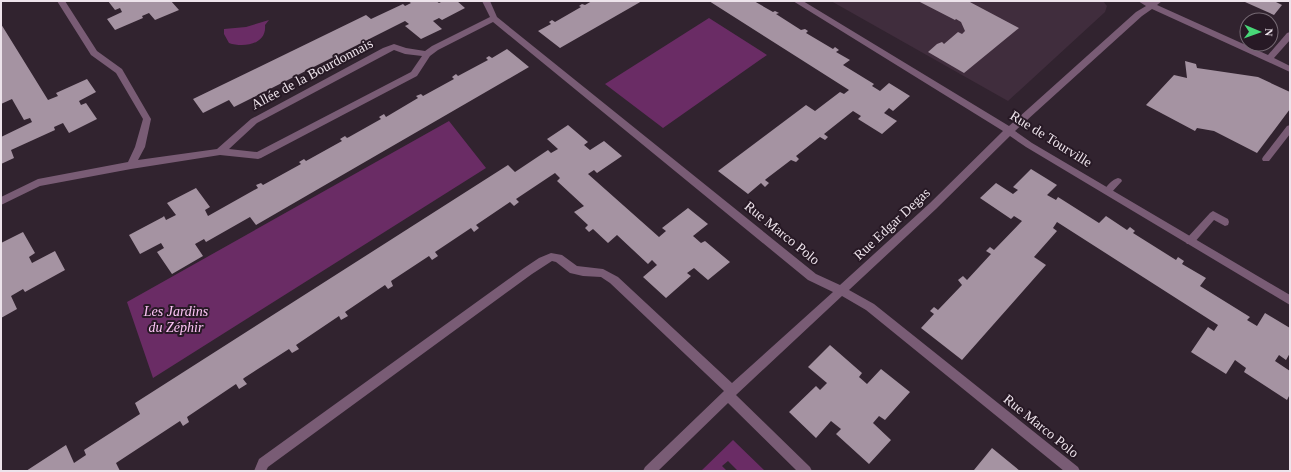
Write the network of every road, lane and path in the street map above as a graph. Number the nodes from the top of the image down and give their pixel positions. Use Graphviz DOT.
graph roads {
  1 [pos="61,1"];
  2 [pos="486,1"];
  3 [pos="797,1"];
  4 [pos="1142,1"];
  5 [pos="1155,4"];
  6 [pos="494,18"];
  7 [pos="1290,35"];
  8 [pos="427,54"];
  9 [pos="1269,59"];
  10 [pos="1290,69"];
  11 [pos="1290,128"];
  12 [pos="1010,130"];
  13 [pos="220,152"];
  14 [pos="1266,159"];
  15 [pos="131,165"];
  16 [pos="1118,181"];
  17 [pos="1108,191"];
  18 [pos="1,201"];
  19 [pos="1225,222"];
  20 [pos="1190,241"];
  21 [pos="840,290"];
  22 [pos="1290,300"];
  23 [pos="730,393"];
  24 [pos="260,471"];
  25 [pos="649,471"];
  26 [pos="806,471"];
  27 [pos="1074,471"];
  1 -- 15 [label="street"];
  2 -- 6 [label="street, Rue Marco Polo"];
  3 -- 12 [label="street, Rue de Tourville"];
  4 -- 5 [label="street"];
  5 -- 9 [label="street"];
  5 -- 12 [label="street, Rue Edgar Degas"];
  6 -- 8 [label="street"];
  6 -- 21 [label="street, Rue Marco Polo"];
  7 -- 9 [label="street"];
  8 -- 13 [label="street"];
  8 -- 13 [label="street, Allée de la Bourdonnais"];
  9 -- 10 [label="street"];
  11 -- 14 [label="lane"];
  12 -- 17 [label="street, Rue de Tourville"];
  12 -- 21 [label="street, Rue Edgar Degas"];
  13 -- 15 [label="street"];
  15 -- 18 [label="street"];
  16 -- 17 [label="lane"];
  17 -- 20 [label="street, Rue de Tourville"];
  19 -- 20 [label="lane"];
  20 -- 22 [label="street, Rue de Tourville"];
  21 -- 23 [label="street, Rue Edgar Degas"];
  21 -- 27 [label="street, Rue Marco Polo"];
  23 -- 24 [label="street"];
  23 -- 25 [label="street, Rue Edgar Degas"];
  23 -- 26 [label="street"];
}
